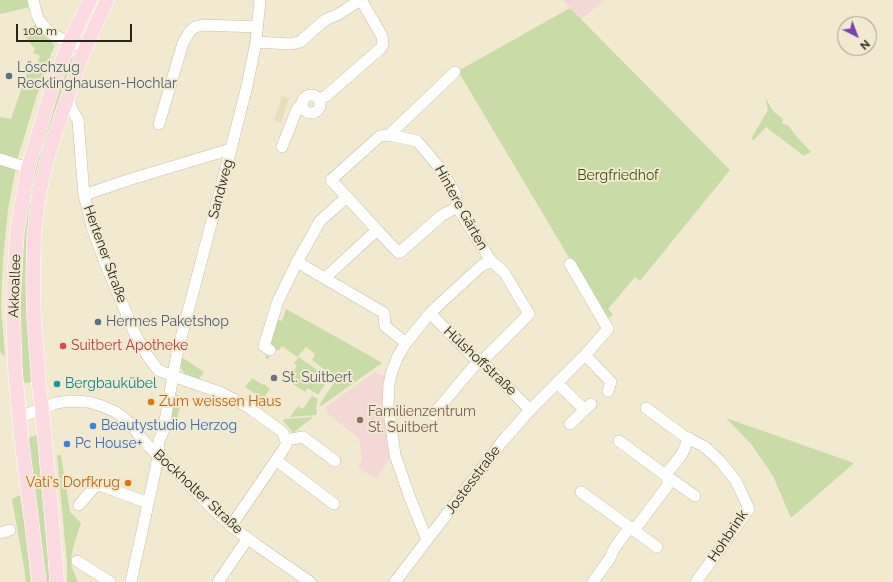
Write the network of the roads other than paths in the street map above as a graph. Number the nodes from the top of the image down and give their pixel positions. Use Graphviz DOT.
graph roads {
  1 [pos="33,0"];
  2 [pos="90,0"];
  3 [pos="107,0"];
  4 [pos="260,0"];
  5 [pos="360,0"];
  6 [pos="257,27"];
  7 [pos="70,42"];
  8 [pos="256,42"];
  9 [pos="86,48"];
  10 [pos="455,72"];
  11 [pos="68,97"];
  12 [pos="159,124"];
  13 [pos="389,134"];
  14 [pos="282,146"];
  15 [pos="231,149"];
  16 [pos="0,159"];
  17 [pos="28,168"];
  18 [pos="84,195"];
  19 [pos="347,197"];
  20 [pos="457,207"];
  21 [pos="377,230"];
  22 [pos="491,261"];
  23 [pos="297,262"];
  24 [pos="570,264"];
  25 [pos="325,278"];
  26 [pos="430,313"];
  27 [pos="406,343"];
  28 [pos="270,350"];
  29 [pos="585,355"];
  30 [pos="482,361"];
  31 [pos="173,376"];
  32 [pos="557,383"];
  33 [pos="613,383"];
  34 [pos="42,408"];
  35 [pos="646,408"];
  36 [pos="530,410"];
  37 [pos="433,415"];
  38 [pos="20,417"];
  39 [pos="570,424"];
  40 [pos="689,438"];
  41 [pos="286,441"];
  42 [pos="619,441"];
  43 [pos="158,456"];
  44 [pos="276,460"];
  45 [pos="335,462"];
  46 [pos="668,477"];
  47 [pos="581,492"];
  48 [pos="695,496"];
  49 [pos="148,503"];
  50 [pos="334,504"];
  51 [pos="79,505"];
  52 [pos="231,526"];
  53 [pos="631,528"];
  54 [pos="248,538"];
  55 [pos="427,540"];
  56 [pos="657,547"];
  57 [pos="77,561"];
  58 [pos="595,581"];
  59 [pos="39,582"];
  60 [pos="56,582"];
  61 [pos="110,582"];
  62 [pos="131,582"];
  63 [pos="218,582"];
  64 [pos="310,582"];
  65 [pos="395,582"];
  66 [pos="696,582"];
  1 -- 7 [label="street"];
  2 -- 7 [label="main road, Akkoallee"];
  3 -- 9 [label="main road, Akkoallee"];
  4 -- 6 [label="street, Sandweg"];
  5 -- 8 [label="street"];
  5 -- 14 [label="street"];
  6 -- 8 [label="street, Sandweg"];
  6 -- 12 [label="street"];
  7 -- 9 [label="street"];
  7 -- 17 [label="main road, Akkoallee"];
  8 -- 15 [label="street, Sandweg"];
  9 -- 11 [label="main road, Akkoallee"];
  10 -- 13 [label="street"];
  11 -- 18 [label="street, Hertener Straße"];
  11 -- 34 [label="main road, Akkoallee"];
  13 -- 19 [label="street"];
  13 -- 20 [label="street, Hintere Gärten"];
  15 -- 18 [label="street"];
  15 -- 31 [label="street, Sandweg"];
  16 -- 17 [label="street"];
  17 -- 38 [label="main road, Akkoallee"];
  18 -- 31 [label="street, Hertener Straße"];
  19 -- 21 [label="street"];
  19 -- 23 [label="street"];
  20 -- 21 [label="street"];
  20 -- 22 [label="street, Hintere Gärten"];
  21 -- 25 [label="street"];
  22 -- 26 [label="street"];
  22 -- 30 [label="street, Hintere Gärten"];
  23 -- 25 [label="street"];
  23 -- 28 [label="street"];
  24 -- 29 [label="street, Jostesstraße"];
  25 -- 27 [label="street"];
  26 -- 27 [label="street"];
  26 -- 30 [label="street, Hülshoffstraße"];
  27 -- 55 [label="street"];
  29 -- 32 [label="street, Jostesstraße"];
  29 -- 33 [label="street"];
  30 -- 36 [label="street, Hülshoffstraße"];
  30 -- 37 [label="street"];
  31 -- 41 [label="street, Hertener Straße"];
  31 -- 43 [label="street"];
  32 -- 36 [label="street, Jostesstraße"];
  32 -- 39 [label="street"];
  34 -- 38 [label="street, Bockholter Straße"];
  34 -- 43 [label="street, Bockholter Straße"];
  34 -- 60 [label="main road, Akkoallee"];
  35 -- 40 [label="street, Hohbrink"];
  36 -- 55 [label="street, Jostesstraße"];
  38 -- 59 [label="main road, Akkoallee"];
  40 -- 46 [label="street"];
  40 -- 66 [label="street, Hohbrink"];
  41 -- 44 [label="street"];
  41 -- 45 [label="street"];
  42 -- 46 [label="street"];
  43 -- 49 [label="street"];
  43 -- 52 [label="street, Bockholter Straße"];
  44 -- 50 [label="street"];
  44 -- 52 [label="street"];
  46 -- 48 [label="street"];
  46 -- 53 [label="street"];
  47 -- 53 [label="street"];
  49 -- 51 [label="street"];
  49 -- 62 [label="street"];
  52 -- 54 [label="street, Bockholter Straße"];
  53 -- 56 [label="street"];
  53 -- 58 [label="street"];
  54 -- 63 [label="street"];
  54 -- 64 [label="street, Bockholter Straße"];
  55 -- 65 [label="street, Jostesstraße"];
  57 -- 61 [label="street"];
}
